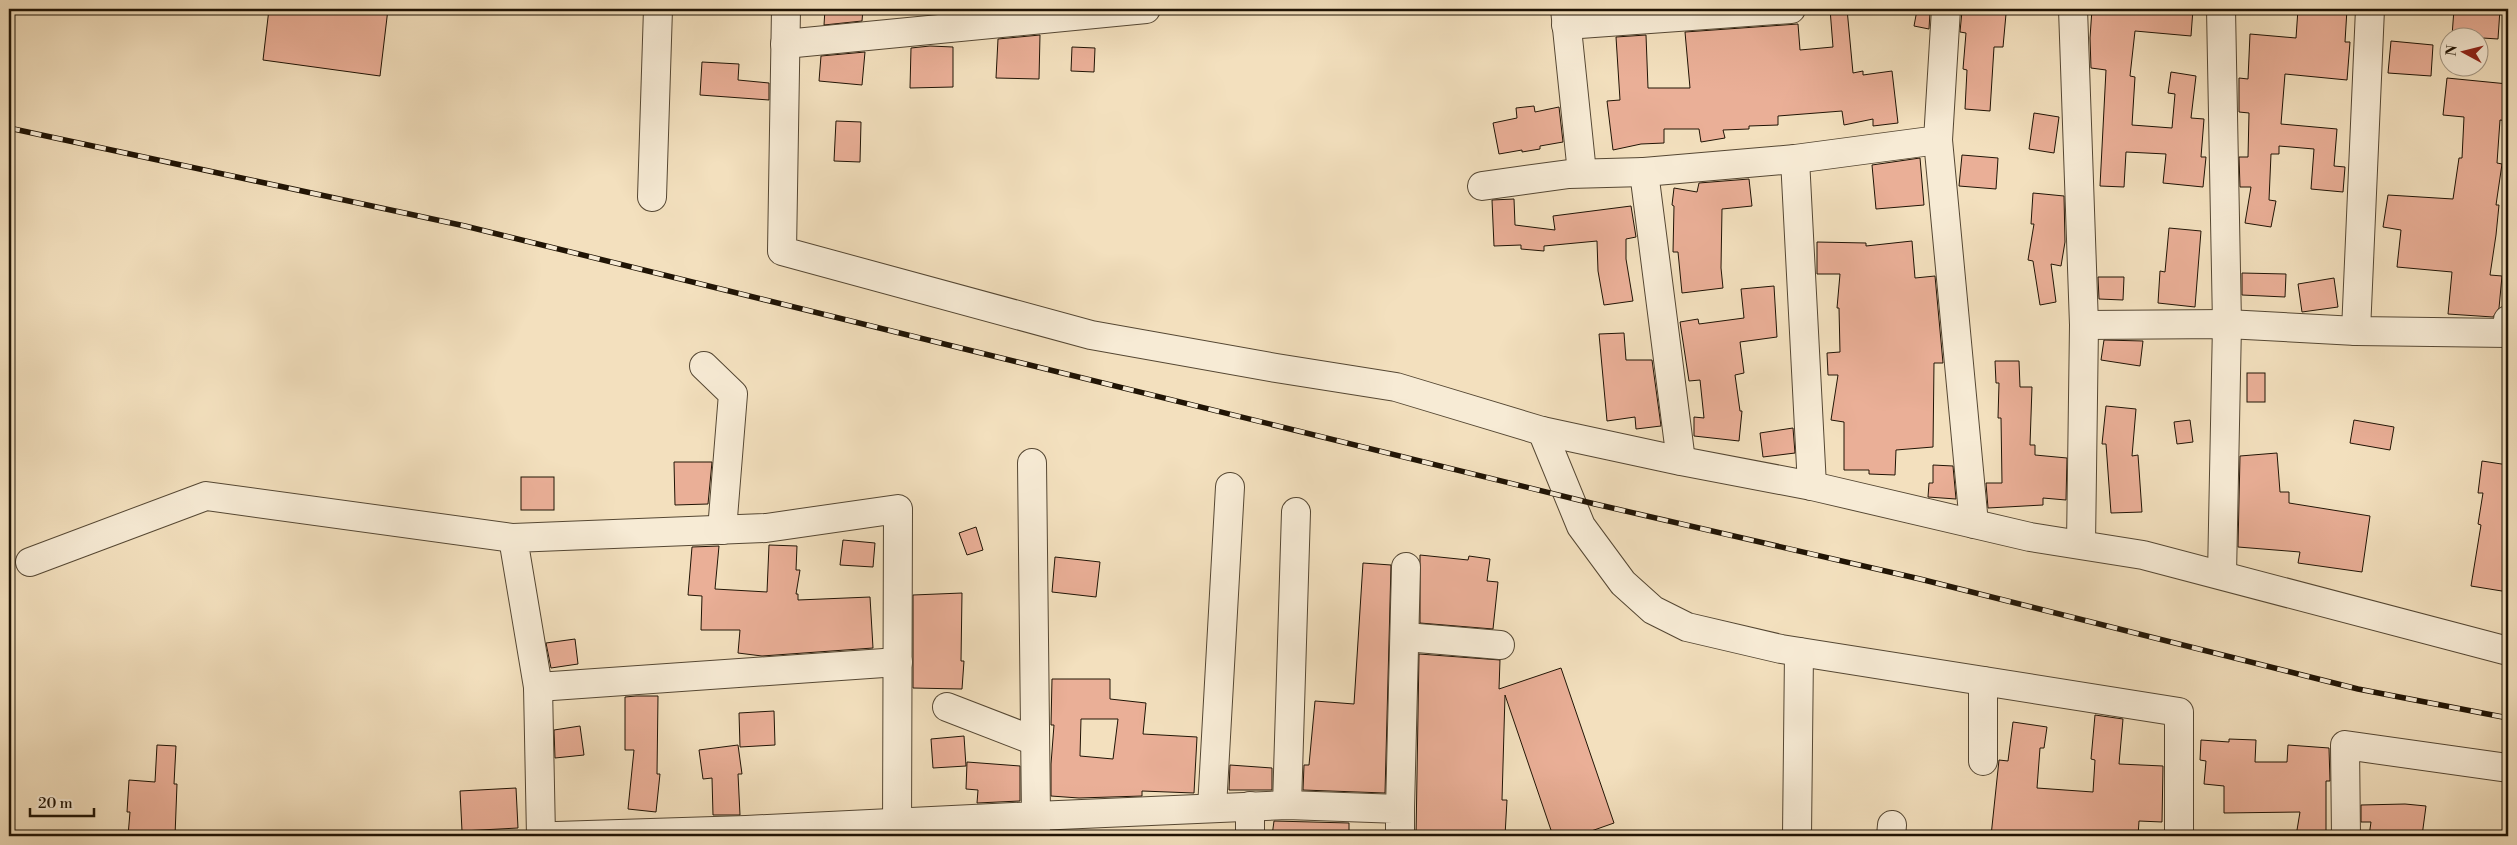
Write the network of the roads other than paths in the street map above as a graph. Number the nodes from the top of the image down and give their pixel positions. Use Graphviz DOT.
graph roads {
  1 [pos="658,9"];
  2 [pos="786,9"];
  3 [pos="1146,9"];
  4 [pos="1791,9"];
  5 [pos="1946,9"];
  6 [pos="2073,9"];
  7 [pos="2221,9"];
  8 [pos="2370,9"];
  9 [pos="1565,17"];
  10 [pos="785,44"];
  11 [pos="1938,140"];
  12 [pos="1795,159"];
  13 [pos="1644,172"];
  14 [pos="1582,173"];
  15 [pos="1482,186"];
  16 [pos="652,197"];
  17 [pos="2508,320"];
  18 [pos="2084,324"];
  19 [pos="2227,324"];
  20 [pos="2356,331"];
  21 [pos="2508,333"];
  22 [pos="704,366"];
  23 [pos="1542,431"];
  24 [pos="1681,462"];
  25 [pos="1032,463"];
  26 [pos="1812,486"];
  27 [pos="1230,488"];
  28 [pos="1296,512"];
  29 [pos="1974,524"];
  30 [pos="722,530"];
  31 [pos="512,538"];
  32 [pos="2081,544"];
  33 [pos="30,562"];
  34 [pos="1406,567"];
  35 [pos="2222,574"];
  36 [pos="1406,637"];
  37 [pos="1500,645"];
  38 [pos="2508,651"];
  39 [pos="1799,652"];
  40 [pos="898,662"];
  41 [pos="1983,681"];
  42 [pos="538,687"];
  43 [pos="947,706"];
  44 [pos="1035,741"];
  45 [pos="1983,761"];
  46 [pos="2508,768"];
  47 [pos="1287,805"];
  48 [pos="1250,806"];
  49 [pos="1212,808"];
  50 [pos="1400,809"];
  51 [pos="1036,826"];
  52 [pos="898,829"];
  53 [pos="747,833"];
  54 [pos="621,835"];
  55 [pos="541,836"];
  56 [pos="556,836"];
  57 [pos="1250,836"];
  58 [pos="1400,836"];
  59 [pos="1797,836"];
  60 [pos="2179,836"];
  61 [pos="2346,836"];
  1 -- 16 [label="street"];
  2 -- 10 [label="street"];
  3 -- 10 [label="street"];
  4 -- 9 [label="street"];
  5 -- 11 [label="street"];
  6 -- 18 [label="street"];
  7 -- 19 [label="street"];
  8 -- 20 [label="street"];
  9 -- 14 [label="street"];
  10 -- 23 [label="street"];
  11 -- 12 [label="street"];
  11 -- 29 [label="street"];
  12 -- 13 [label="street"];
  12 -- 26 [label="street"];
  13 -- 14 [label="street"];
  13 -- 24 [label="street"];
  14 -- 15 [label="street"];
  17 -- 21 [label="street"];
  18 -- 19 [label="street"];
  18 -- 32 [label="street"];
  19 -- 20 [label="street"];
  19 -- 35 [label="street"];
  20 -- 21 [label="street"];
  22 -- 30 [label="street"];
  23 -- 24 [label="street"];
  23 -- 39 [label="street"];
  24 -- 26 [label="street"];
  25 -- 44 [label="street"];
  26 -- 29 [label="street"];
  27 -- 49 [label="street"];
  28 -- 47 [label="street"];
  29 -- 32 [label="street"];
  30 -- 31 [label="street"];
  30 -- 40 [label="street"];
  31 -- 33 [label="street"];
  31 -- 42 [label="street"];
  32 -- 35 [label="street"];
  34 -- 36 [label="street"];
  35 -- 38 [label="street"];
  36 -- 37 [label="street"];
  36 -- 50 [label="street"];
  39 -- 41 [label="street"];
  39 -- 59 [label="street"];
  40 -- 42 [label="street"];
  40 -- 52 [label="street"];
  41 -- 45 [label="street"];
  41 -- 60 [label="street"];
  42 -- 55 [label="street"];
  43 -- 44 [label="street"];
  44 -- 51 [label="street"];
  46 -- 61 [label="street"];
  47 -- 48 [label="street"];
  47 -- 50 [label="street"];
  48 -- 49 [label="street"];
  48 -- 57 [label="street"];
  49 -- 51 [label="street"];
  50 -- 58 [label="street"];
  51 -- 52 [label="street"];
  52 -- 53 [label="street"];
  53 -- 54 [label="street"];
  54 -- 56 [label="street"];
}
